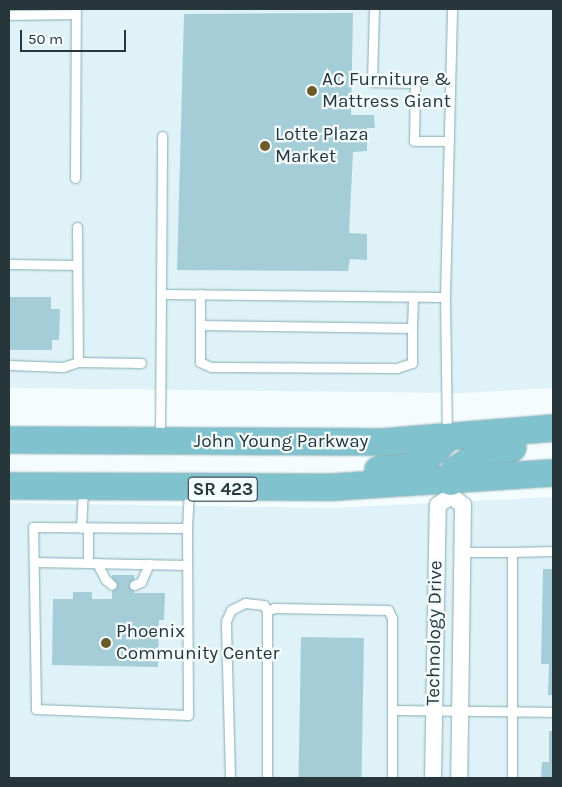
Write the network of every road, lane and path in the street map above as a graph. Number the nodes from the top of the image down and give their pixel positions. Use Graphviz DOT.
graph roads {
  1 [pos="374,9"];
  2 [pos="452,9"];
  3 [pos="76,12"];
  4 [pos="9,15"];
  5 [pos="162,136"];
  6 [pos="449,142"];
  7 [pos="75,178"];
  8 [pos="76,227"];
  9 [pos="9,264"];
  10 [pos="77,265"];
  11 [pos="160,294"];
  12 [pos="200,294"];
  13 [pos="412,297"];
  14 [pos="445,297"];
  15 [pos="200,325"];
  16 [pos="412,328"];
  17 [pos="78,362"];
  18 [pos="141,363"];
  19 [pos="9,365"];
  20 [pos="553,428"];
  21 [pos="447,439"];
  22 [pos="9,440"];
  23 [pos="160,441"];
  24 [pos="553,442"];
  25 [pos="553,474"];
  26 [pos="9,486"];
  27 [pos="83,487"];
  28 [pos="259,488"];
  29 [pos="189,489"];
  30 [pos="451,489"];
  31 [pos="85,528"];
  32 [pos="187,528"];
  33 [pos="553,551"];
  34 [pos="463,552"];
  35 [pos="512,552"];
  36 [pos="34,562"];
  37 [pos="93,563"];
  38 [pos="148,564"];
  39 [pos="187,565"];
  40 [pos="112,584"];
  41 [pos="134,585"];
  42 [pos="268,610"];
  43 [pos="461,709"];
  44 [pos="393,710"];
  45 [pos="434,710"];
  46 [pos="510,710"];
  47 [pos="553,712"];
  48 [pos="230,778"];
  49 [pos="267,778"];
  50 [pos="392,778"];
  51 [pos="433,778"];
  52 [pos="459,778"];
  53 [pos="512,778"];
  1 -- 6 [label="lane"];
  2 -- 6 [label="lane"];
  3 -- 4 [label="lane"];
  3 -- 7 [label="lane"];
  5 -- 11 [label="lane"];
  6 -- 14 [label="lane"];
  8 -- 10 [label="lane"];
  9 -- 10 [label="lane"];
  10 -- 17 [label="lane"];
  11 -- 12 [label="lane"];
  11 -- 23 [label="lane"];
  12 -- 13 [label="lane"];
  12 -- 15 [label="lane"];
  13 -- 14 [label="lane"];
  13 -- 16 [label="lane"];
  14 -- 21 [label="lane"];
  15 -- 16 [label="lane"];
  15 -- 16 [label="lane"];
  17 -- 18 [label="lane"];
  17 -- 19 [label="lane"];
  20 -- 21 [label="main road, John Young Parkway"];
  21 -- 23 [label="main road, John Young Parkway"];
  21 -- 28 [label="main road"];
  22 -- 23 [label="main road, John Young Parkway"];
  24 -- 30 [label="main road"];
  25 -- 30 [label="main road, SR 423"];
  26 -- 27 [label="main road, SR 423"];
  27 -- 29 [label="main road, SR 423"];
  27 -- 31 [label="lane"];
  28 -- 29 [label="main road, SR 423"];
  28 -- 30 [label="main road, SR 423"];
  29 -- 32 [label="lane"];
  30 -- 34 [label="street, Technology Drive"];
  30 -- 45 [label="street, Technology Drive"];
  31 -- 32 [label="lane"];
  31 -- 36 [label="lane"];
  31 -- 37 [label="lane"];
  32 -- 39 [label="lane"];
  33 -- 35 [label="lane"];
  34 -- 35 [label="lane"];
  34 -- 43 [label="street, Technology Drive"];
  35 -- 46 [label="lane"];
  36 -- 37 [label="lane"];
  36 -- 39 [label="lane"];
  37 -- 38 [label="lane"];
  37 -- 40 [label="lane"];
  38 -- 39 [label="lane"];
  38 -- 41 [label="lane"];
  42 -- 44 [label="lane"];
  42 -- 48 [label="lane"];
  42 -- 49 [label="lane"];
  43 -- 45 [label="lane"];
  43 -- 46 [label="lane"];
  43 -- 52 [label="street, Technology Drive"];
  44 -- 45 [label="lane"];
  44 -- 50 [label="lane"];
  45 -- 51 [label="street, Technology Drive"];
  46 -- 47 [label="lane"];
  46 -- 53 [label="lane"];
}
